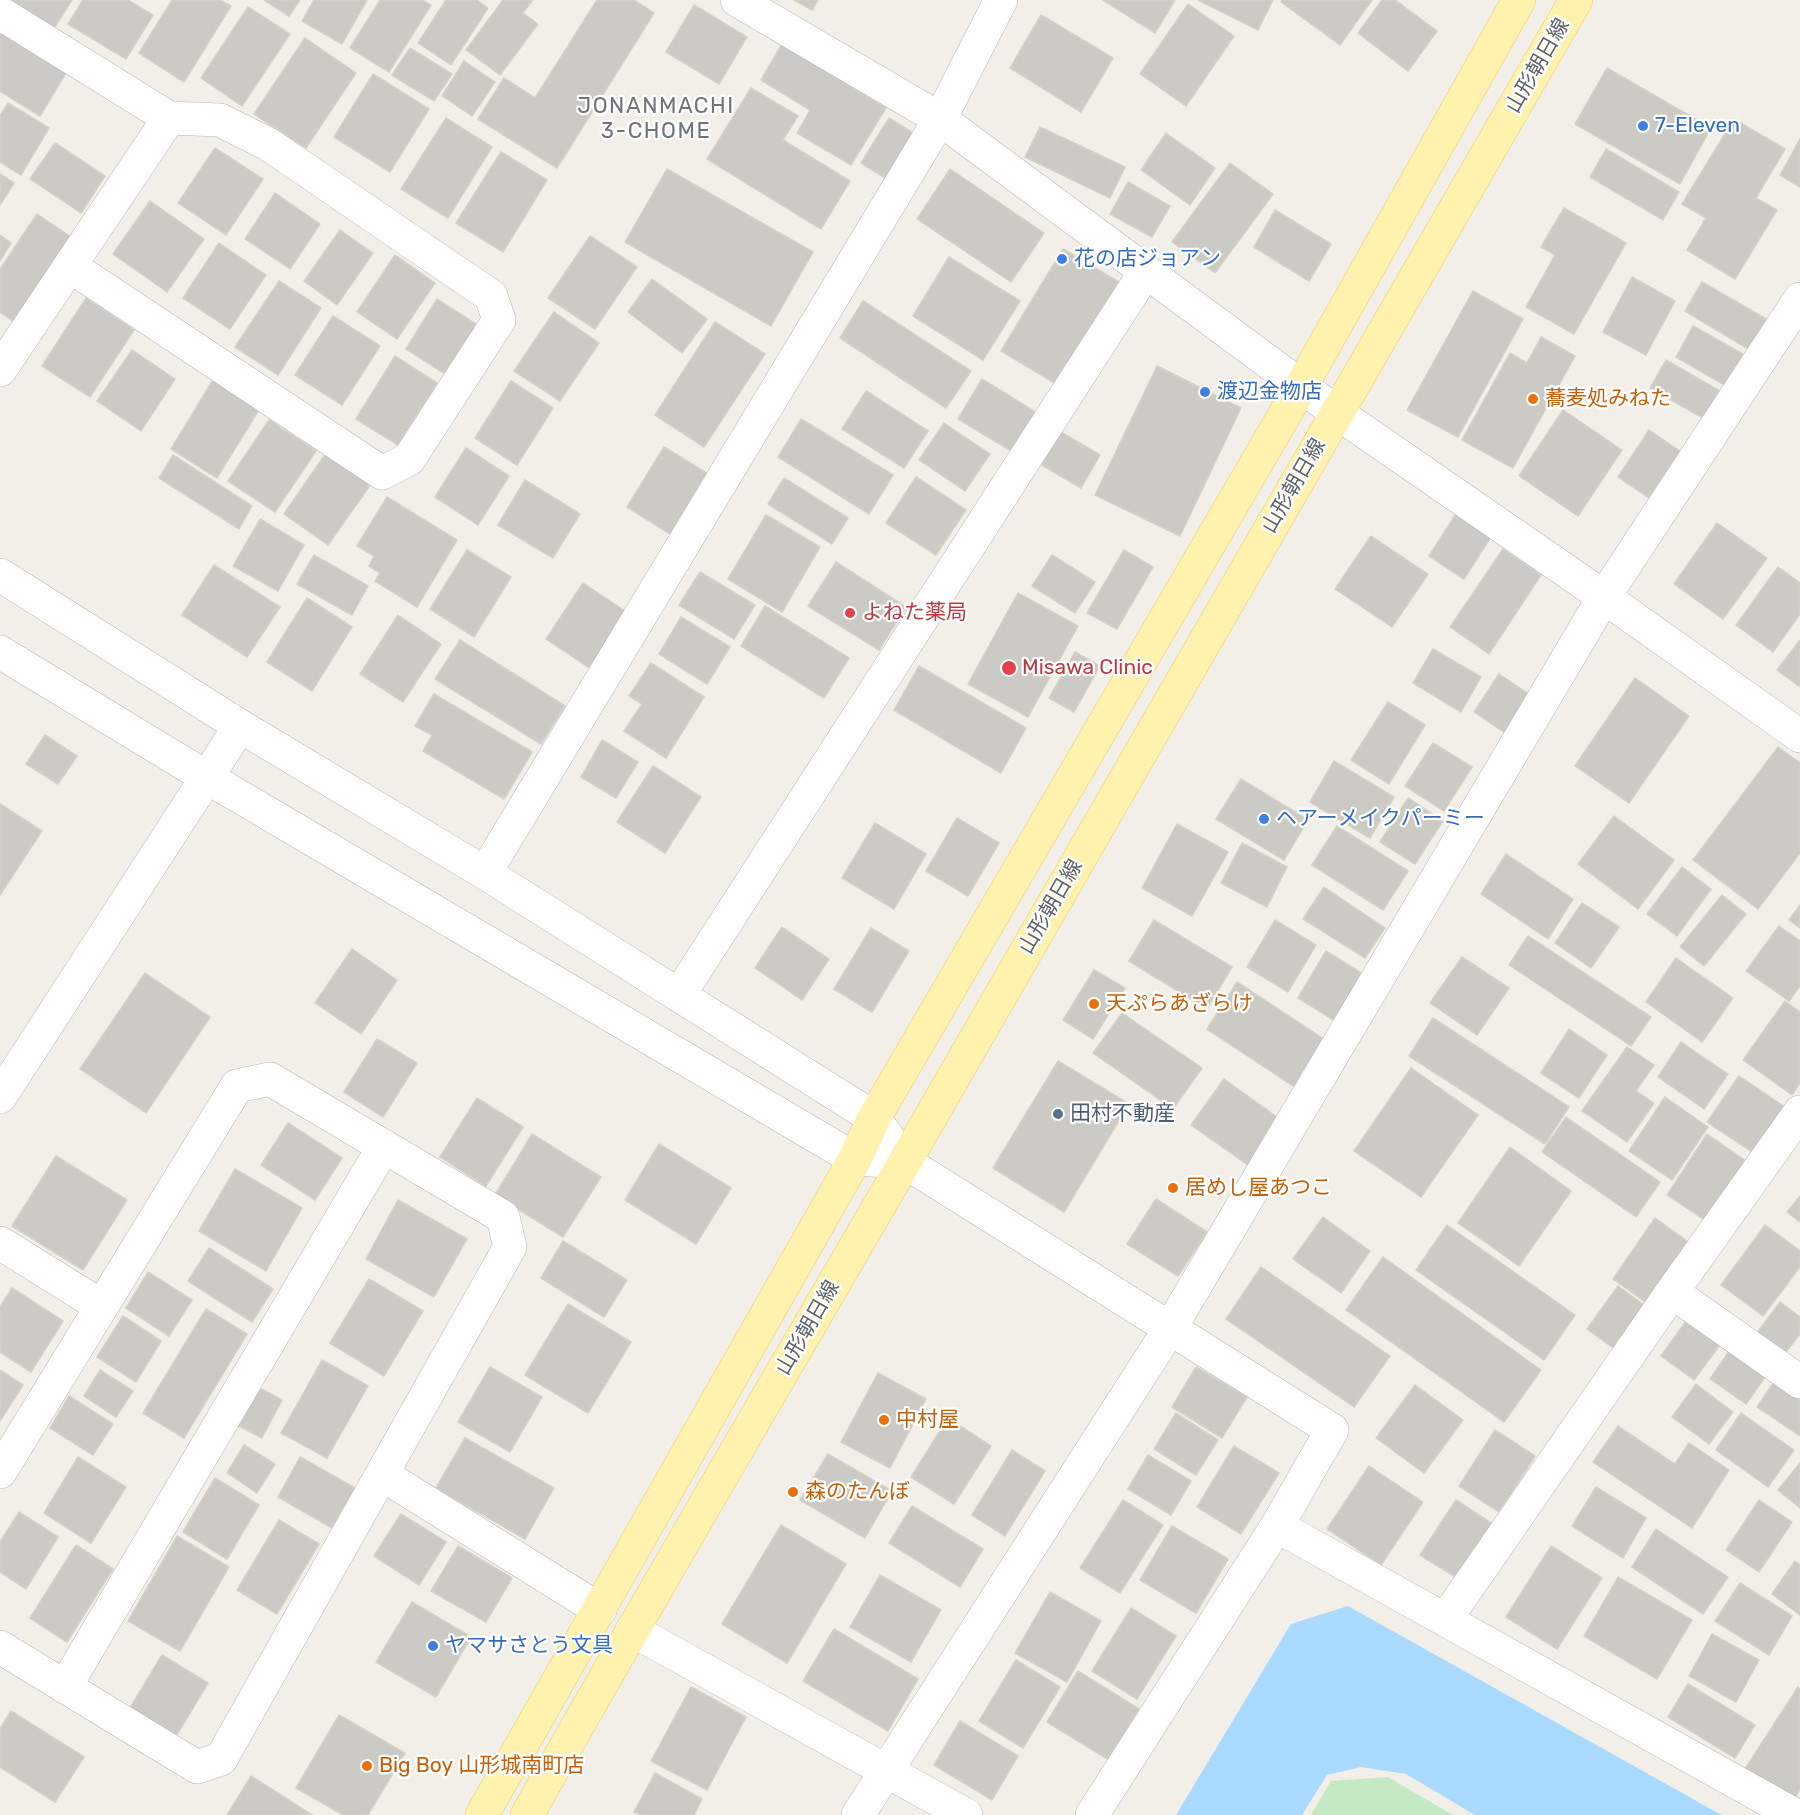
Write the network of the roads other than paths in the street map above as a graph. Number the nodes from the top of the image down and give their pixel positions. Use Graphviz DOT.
graph roads {
  1 [pos="737,0"];
  2 [pos="1001,0"];
  3 [pos="1519,0"];
  4 [pos="1576,0"];
  5 [pos="0,13"];
  6 [pos="169,118"];
  7 [pos="940,119"];
  8 [pos="70,266"];
  9 [pos="1146,271"];
  10 [pos="1800,299"];
  11 [pos="0,370"];
  12 [pos="1302,385"];
  13 [pos="1336,412"];
  14 [pos="0,575"];
  15 [pos="1604,597"];
  16 [pos="0,652"];
  17 [pos="240,726"];
  18 [pos="1800,736"];
  19 [pos="208,778"];
  20 [pos="485,873"];
  21 [pos="679,995"];
  22 [pos="0,1097"];
  23 [pos="1800,1112"];
  24 [pos="874,1118"];
  25 [pos="384,1146"];
  26 [pos="855,1160"];
  27 [pos="905,1162"];
  28 [pos="0,1243"];
  29 [pos="1672,1292"];
  30 [pos="100,1305"];
  31 [pos="1169,1330"];
  32 [pos="1800,1382"];
  33 [pos="0,1472"];
  34 [pos="383,1475"];
  35 [pos="1277,1526"];
  36 [pos="600,1610"];
  37 [pos="1445,1620"];
  38 [pos="632,1630"];
  39 [pos="0,1647"];
  40 [pos="65,1687"];
  41 [pos="885,1771"];
  42 [pos="482,1815"];
  43 [pos="527,1815"];
  44 [pos="858,1815"];
  45 [pos="966,1815"];
  46 [pos="1092,1815"];
  47 [pos="1795,1815"];
  1 -- 7 [label="street"];
  2 -- 7 [label="street"];
  3 -- 12 [label="main road, 山形朝日線"];
  4 -- 13 [label="main road, 山形朝日線"];
  5 -- 6 [label="street"];
  6 -- 8 [label="street"];
  6 -- 8 [label="street"];
  7 -- 9 [label="street"];
  7 -- 20 [label="street"];
  8 -- 11 [label="street"];
  9 -- 12 [label="street"];
  9 -- 21 [label="street"];
  10 -- 15 [label="street"];
  12 -- 13 [label="street"];
  12 -- 24 [label="main road, 山形朝日線"];
  13 -- 15 [label="street"];
  13 -- 27 [label="main road, 山形朝日線"];
  14 -- 17 [label="street"];
  15 -- 18 [label="street"];
  15 -- 31 [label="street"];
  16 -- 19 [label="street"];
  17 -- 19 [label="street"];
  17 -- 20 [label="street"];
  19 -- 22 [label="street"];
  19 -- 26 [label="street"];
  20 -- 21 [label="street"];
  21 -- 24 [label="street"];
  23 -- 29 [label="street"];
  24 -- 26 [label="main road, 山形朝日線"];
  24 -- 27 [label="street"];
  25 -- 30 [label="street"];
  25 -- 34 [label="street"];
  25 -- 40 [label="street"];
  26 -- 27 [label="street"];
  26 -- 36 [label="main road, 山形朝日線"];
  27 -- 31 [label="street"];
  27 -- 38 [label="main road, 山形朝日線"];
  28 -- 30 [label="street"];
  29 -- 32 [label="street"];
  29 -- 37 [label="street"];
  30 -- 33 [label="street"];
  31 -- 35 [label="street"];
  31 -- 41 [label="street"];
  34 -- 36 [label="street"];
  34 -- 40 [label="street"];
  35 -- 37 [label="street"];
  35 -- 46 [label="street"];
  36 -- 42 [label="main road, 山形朝日線"];
  37 -- 47 [label="street"];
  38 -- 41 [label="street"];
  38 -- 43 [label="main road, 山形朝日線"];
  39 -- 40 [label="street"];
  41 -- 44 [label="street"];
  41 -- 45 [label="street"];
}
